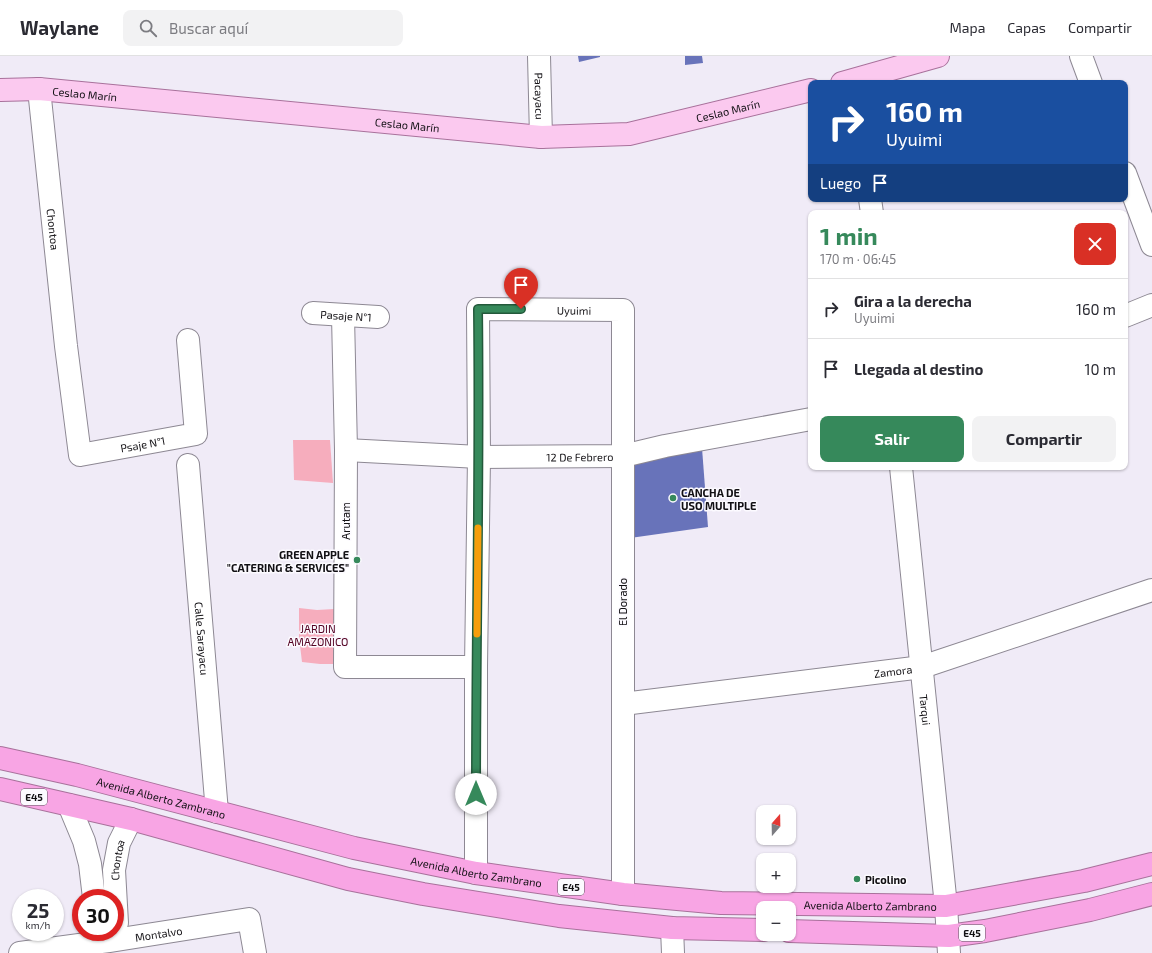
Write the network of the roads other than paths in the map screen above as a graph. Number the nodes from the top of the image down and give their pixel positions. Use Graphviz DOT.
graph roads {
  1 [pos="539,56"];
  2 [pos="938,56"];
  3 [pos="1081,56"];
  4 [pos="907,60"];
  5 [pos="856,80"];
  6 [pos="1090,80"];
  7 [pos="39,89"];
  8 [pos="0,90"];
  9 [pos="808,91"];
  10 [pos="541,136"];
  11 [pos="1128,181"];
  12 [pos="1152,245"];
  13 [pos="1152,305"];
  14 [pos="623,310"];
  15 [pos="313,313"];
  16 [pos="1128,315"];
  17 [pos="343,316"];
  18 [pos="378,317"];
  19 [pos="188,340"];
  20 [pos="69,370"];
  21 [pos="808,420"];
  22 [pos="346,450"];
  23 [pos="623,456"];
  24 [pos="479,457"];
  25 [pos="188,465"];
  26 [pos="901,470"];
  27 [pos="1152,590"];
  28 [pos="922,666"];
  29 [pos="476,667"];
  30 [pos="623,704"];
  31 [pos="0,758"];
  32 [pos="0,789"];
  33 [pos="69,805"];
  34 [pos="217,812"];
  35 [pos="131,819"];
  36 [pos="1152,864"];
  37 [pos="476,873"];
  38 [pos="93,889"];
  39 [pos="115,889"];
  40 [pos="623,894"];
  41 [pos="1152,894"];
  42 [pos="946,906"];
  43 [pos="672,928"];
  44 [pos="756,930"];
  45 [pos="796,932"];
  46 [pos="124,935"];
  47 [pos="88,941"];
  48 [pos="949,944"];
  49 [pos="20,953"];
  50 [pos="255,953"];
  51 [pos="673,953"];
  1 -- 10 [label="street, Pacayacu"];
  2 -- 4 [label="main road"];
  3 -- 6 [label="street"];
  4 -- 5 [label="main road"];
  7 -- 8 [label="main road, Ceslao Marín"];
  7 -- 10 [label="main road, Ceslao Marín"];
  7 -- 20 [label="street, Chontoa"];
  9 -- 10 [label="main road, Ceslao Marín"];
  11 -- 12 [label="street"];
  13 -- 16 [label="street"];
  14 -- 23 [label="street, El Dorado"];
  14 -- 24 [label="street, Uyuimi"];
  15 -- 17 [label="street, Pasaje N°1"];
  17 -- 18 [label="street, Pasaje N°1"];
  17 -- 22 [label="street, Arutam"];
  19 -- 20 [label="street, Psaje N°1"];
  21 -- 23 [label="street, 12 De Febrero"];
  22 -- 24 [label="street, 12 De Febrero"];
  22 -- 29 [label="street, Arutam"];
  23 -- 24 [label="street, 12 De Febrero"];
  23 -- 30 [label="street, El Dorado"];
  24 -- 29 [label="street"];
  25 -- 34 [label="street, Calle Sarayacu"];
  26 -- 28 [label="street, Tarqui"];
  27 -- 28 [label="street, Zamora"];
  28 -- 30 [label="street, Zamora"];
  28 -- 42 [label="street, Tarqui"];
  29 -- 37 [label="street"];
  30 -- 40 [label="street, El Dorado"];
  31 -- 34 [label="highway, Avenida Alberto Zambrano / E45"];
  32 -- 33 [label="highway, E45"];
  33 -- 35 [label="highway, E45"];
  33 -- 38 [label="street"];
  34 -- 37 [label="highway, Avenida Alberto Zambrano / E45"];
  35 -- 39 [label="street, Chontoa"];
  35 -- 43 [label="highway, E45"];
  36 -- 42 [label="highway, Avenida Alberto Zambrano / E45"];
  37 -- 40 [label="highway, Avenida Alberto Zambrano / E45"];
  40 -- 42 [label="highway, Avenida Alberto Zambrano / E45"];
  41 -- 48 [label="highway, E45"];
  42 -- 48 [label="street, Tarqui"];
  43 -- 44 [label="highway, E45"];
  43 -- 51 [label="street"];
  45 -- 48 [label="highway, E45"];
  46 -- 50 [label="street, Montalvo"];
  47 -- 49 [label="street, Montalvo"];
}
